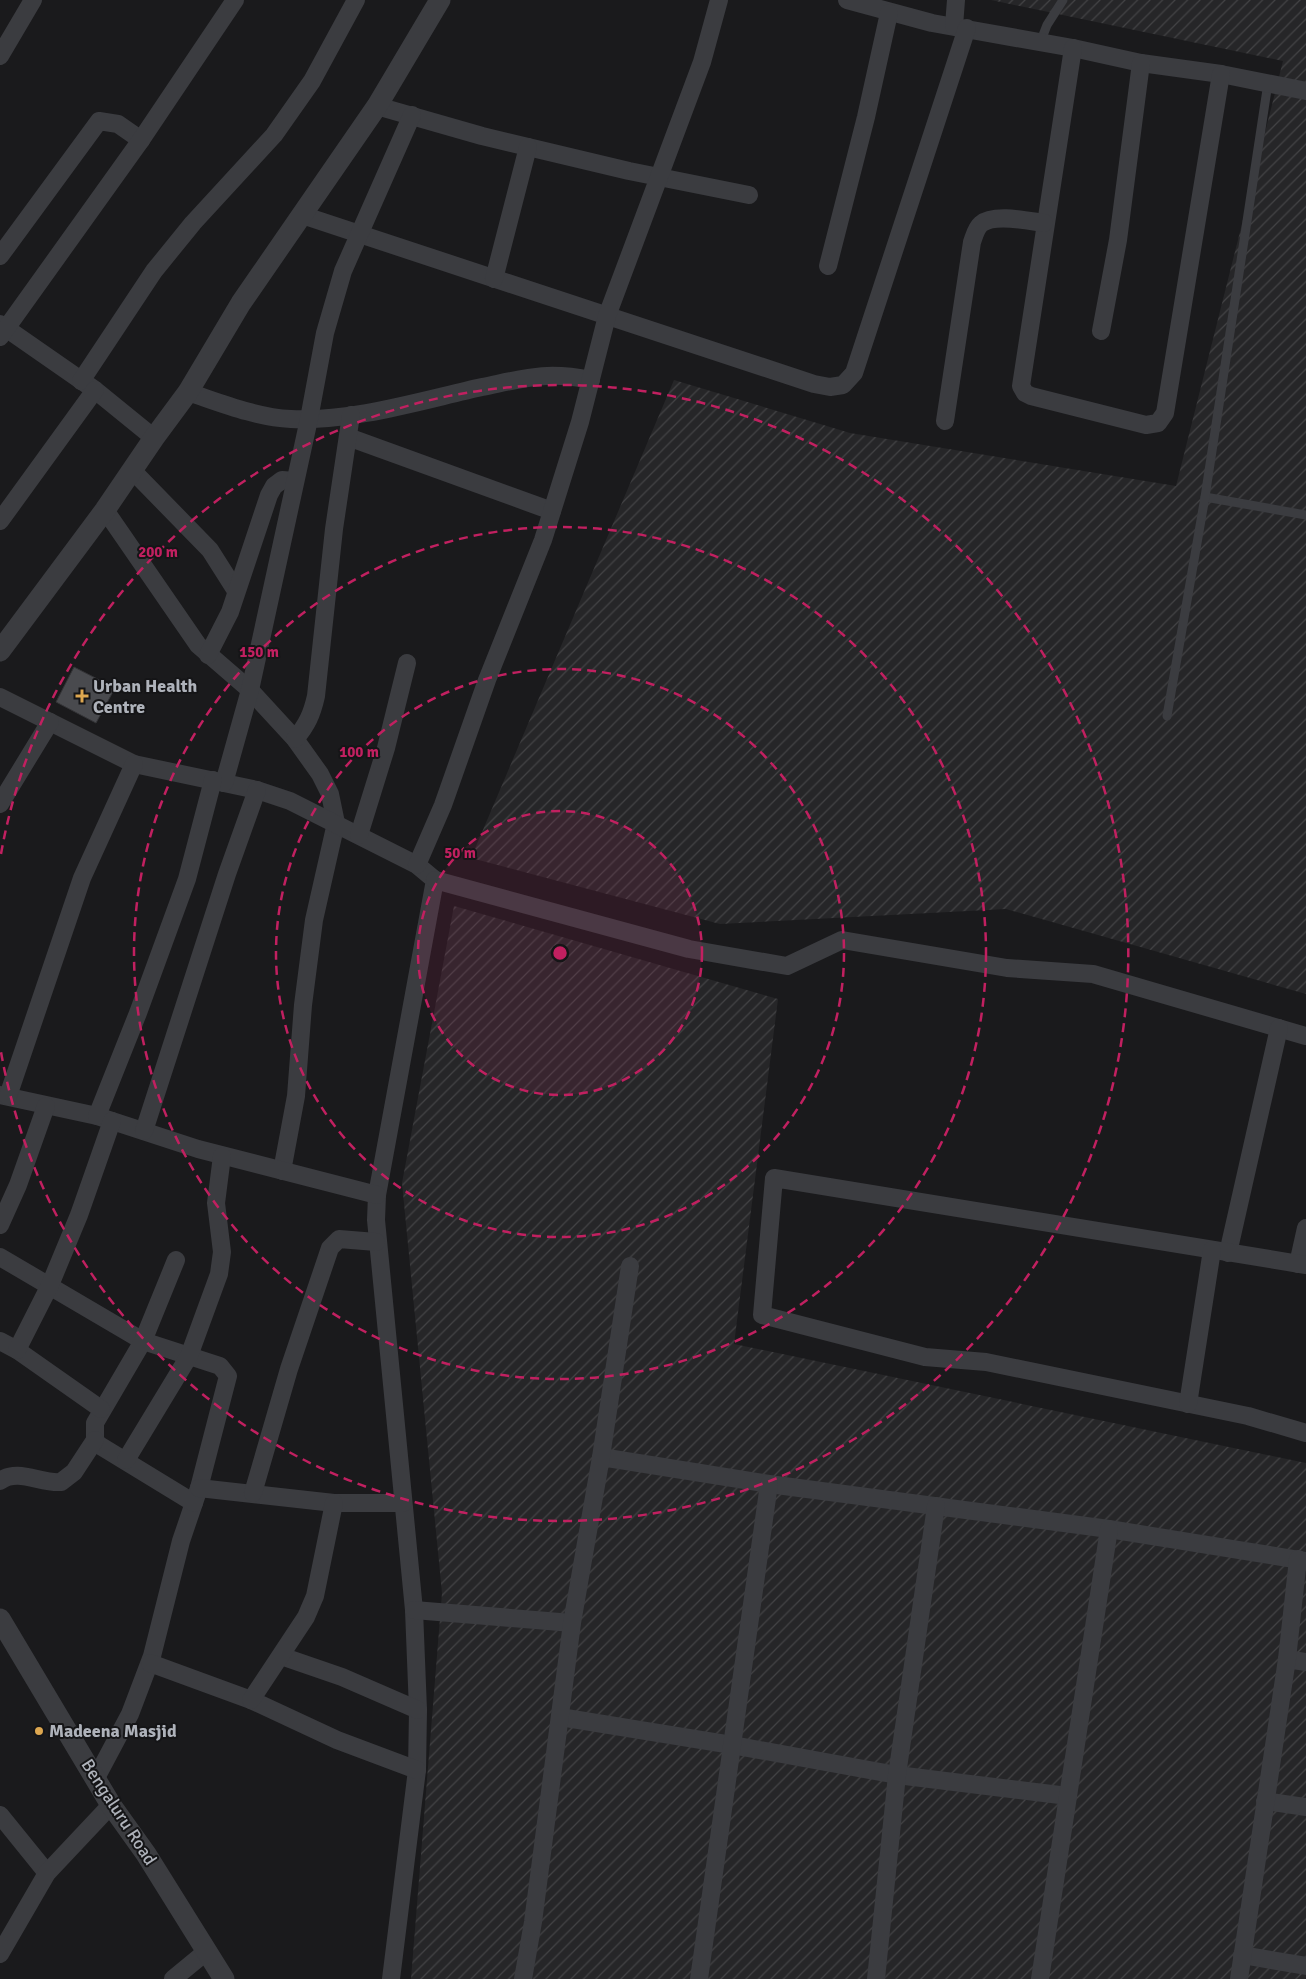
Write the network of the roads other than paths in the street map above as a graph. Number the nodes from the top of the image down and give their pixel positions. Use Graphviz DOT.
graph roads {
  1 [pos="33,0"];
  2 [pos="235,0"];
  3 [pos="356,0"];
  4 [pos="440,0"];
  5 [pos="720,0"];
  6 [pos="847,0"];
  7 [pos="956,0"];
  8 [pos="1063,0"];
  9 [pos="889,13"];
  10 [pos="961,27"];
  11 [pos="1040,43"];
  12 [pos="1073,48"];
  13 [pos="0,56"];
  14 [pos="1141,63"];
  15 [pos="1221,74"];
  16 [pos="1268,83"];
  17 [pos="1306,92"];
  18 [pos="377,106"];
  19 [pos="412,115"];
  20 [pos="141,140"];
  21 [pos="528,147"];
  22 [pos="660,177"];
  23 [pos="750,195"];
  24 [pos="302,215"];
  25 [pos="1044,223"];
  26 [pos="360,234"];
  27 [pos="0,256"];
  28 [pos="828,266"];
  29 [pos="494,279"];
  30 [pos="607,316"];
  31 [pos="2,330"];
  32 [pos="1101,331"];
  33 [pos="591,380"];
  34 [pos="88,385"];
  35 [pos="188,392"];
  36 [pos="351,415"];
  37 [pos="309,419"];
  38 [pos="945,421"];
  39 [pos="154,438"];
  40 [pos="348,438"];
  41 [pos="132,470"];
  42 [pos="295,481"];
  43 [pos="1205,497"];
  44 [pos="105,510"];
  45 [pos="552,510"];
  46 [pos="1306,515"];
  47 [pos="0,520"];
  48 [pos="236,591"];
  49 [pos="0,651"];
  50 [pos="208,655"];
  51 [pos="407,663"];
  52 [pos="250,690"];
  53 [pos="0,697"];
  54 [pos="1167,716"];
  55 [pos="50,722"];
  56 [pos="295,739"];
  57 [pos="134,764"];
  58 [pos="218,781"];
  59 [pos="257,790"];
  60 [pos="0,804"];
  61 [pos="336,823"];
  62 [pos="359,835"];
  63 [pos="417,865"];
  64 [pos="435,880"];
  65 [pos="1279,1028"];
  66 [pos="1306,1036"];
  67 [pos="4,1096"];
  68 [pos="46,1106"];
  69 [pos="104,1118"];
  70 [pos="144,1132"];
  71 [pos="222,1156"];
  72 [pos="282,1171"];
  73 [pos="377,1195"];
  74 [pos="0,1225"];
  75 [pos="1306,1228"];
  76 [pos="376,1242"];
  77 [pos="1220,1252"];
  78 [pos="0,1256"];
  79 [pos="176,1260"];
  80 [pos="1302,1265"];
  81 [pos="630,1266"];
  82 [pos="50,1285"];
  83 [pos="0,1341"];
  84 [pos="143,1341"];
  85 [pos="17,1350"];
  86 [pos="188,1356"];
  87 [pos="1188,1404"];
  88 [pos="101,1409"];
  89 [pos="1306,1433"];
  90 [pos="95,1440"];
  91 [pos="601,1457"];
  92 [pos="126,1460"];
  93 [pos="0,1481"];
  94 [pos="769,1484"];
  95 [pos="253,1493"];
  96 [pos="197,1495"];
  97 [pos="334,1502"];
  98 [pos="403,1503"];
  99 [pos="936,1506"];
  100 [pos="1109,1529"];
  101 [pos="1302,1560"];
  102 [pos="414,1610"];
  103 [pos="0,1619"];
  104 [pos="572,1623"];
  105 [pos="281,1656"];
  106 [pos="1288,1659"];
  107 [pos="1306,1662"];
  108 [pos="150,1663"];
  109 [pos="251,1700"];
  110 [pos="418,1710"];
  111 [pos="560,1717"];
  112 [pos="732,1745"];
  113 [pos="416,1770"];
  114 [pos="897,1775"];
  115 [pos="96,1778"];
  116 [pos="1068,1796"];
  117 [pos="1265,1801"];
  118 [pos="111,1805"];
  119 [pos="1306,1807"];
  120 [pos="0,1815"];
  121 [pos="47,1873"];
  122 [pos="207,1951"];
  123 [pos="0,1954"];
  124 [pos="1242,1955"];
  125 [pos="1306,1966"];
  126 [pos="173,1979"];
  127 [pos="224,1979"];
  128 [pos="391,1979"];
  129 [pos="523,1979"];
  130 [pos="699,1979"];
  131 [pos="879,1979"];
  132 [pos="1040,1979"];
  133 [pos="1239,1979"];
  1 -- 13 [label="street"];
  2 -- 20 [label="street"];
  3 -- 34 [label="street"];
  4 -- 18 [label="street"];
  5 -- 22 [label="street"];
  6 -- 9 [label="street"];
  7 -- 10 [label="street"];
  8 -- 11 [label="lane"];
  9 -- 10 [label="street"];
  9 -- 28 [label="street"];
  10 -- 11 [label="street"];
  10 -- 30 [label="street"];
  11 -- 12 [label="street"];
  12 -- 14 [label="street"];
  12 -- 25 [label="street"];
  14 -- 15 [label="street"];
  14 -- 32 [label="street"];
  15 -- 16 [label="street"];
  15 -- 25 [label="street"];
  16 -- 17 [label="street"];
  16 -- 43 [label="lane"];
  18 -- 19 [label="street"];
  18 -- 24 [label="street"];
  19 -- 21 [label="street"];
  19 -- 26 [label="street"];
  20 -- 27 [label="street"];
  20 -- 31 [label="street"];
  21 -- 22 [label="street"];
  21 -- 29 [label="street"];
  22 -- 23 [label="street"];
  22 -- 30 [label="street"];
  24 -- 26 [label="street"];
  24 -- 35 [label="street"];
  25 -- 38 [label="street"];
  26 -- 29 [label="street"];
  26 -- 37 [label="street"];
  29 -- 30 [label="street"];
  30 -- 33 [label="street"];
  31 -- 34 [label="street"];
  33 -- 36 [label="street"];
  33 -- 45 [label="street"];
  34 -- 39 [label="street"];
  34 -- 47 [label="street"];
  35 -- 37 [label="street"];
  35 -- 39 [label="street"];
  36 -- 37 [label="street"];
  36 -- 40 [label="street"];
  37 -- 42 [label="street"];
  39 -- 41 [label="street"];
  40 -- 45 [label="street"];
  40 -- 56 [label="street"];
  41 -- 44 [label="street"];
  41 -- 48 [label="street"];
  42 -- 48 [label="street"];
  42 -- 52 [label="street"];
  43 -- 46 [label="lane"];
  43 -- 54 [label="lane"];
  44 -- 49 [label="street"];
  44 -- 50 [label="street"];
  45 -- 63 [label="street"];
  48 -- 50 [label="street"];
  50 -- 52 [label="street"];
  51 -- 62 [label="street"];
  52 -- 56 [label="street"];
  52 -- 58 [label="street"];
  53 -- 55 [label="street"];
  55 -- 57 [label="street"];
  55 -- 60 [label="street"];
  56 -- 61 [label="street"];
  57 -- 58 [label="street"];
  57 -- 67 [label="street"];
  58 -- 59 [label="street"];
  58 -- 69 [label="street"];
  59 -- 61 [label="street"];
  59 -- 70 [label="street"];
  61 -- 62 [label="street"];
  61 -- 72 [label="street"];
  62 -- 63 [label="street"];
  63 -- 64 [label="street"];
  64 -- 65 [label="street"];
  64 -- 73 [label="street"];
  65 -- 66 [label="street"];
  65 -- 77 [label="street"];
  67 -- 68 [label="street"];
  68 -- 69 [label="street"];
  68 -- 74 [label="street"];
  69 -- 70 [label="street"];
  69 -- 82 [label="street"];
  70 -- 71 [label="street"];
  71 -- 72 [label="street"];
  71 -- 86 [label="street"];
  72 -- 73 [label="street"];
  73 -- 76 [label="street"];
  75 -- 80 [label="street"];
  76 -- 95 [label="street"];
  76 -- 98 [label="street"];
  77 -- 80 [label="street"];
  77 -- 87 [label="street"];
  77 -- 87 [label="street"];
  78 -- 82 [label="street"];
  79 -- 84 [label="street"];
  81 -- 91 [label="street"];
  82 -- 84 [label="street"];
  82 -- 85 [label="street"];
  83 -- 85 [label="street"];
  84 -- 86 [label="street"];
  84 -- 88 [label="street"];
  85 -- 88 [label="street"];
  86 -- 92 [label="street"];
  86 -- 96 [label="street"];
  87 -- 89 [label="street"];
  88 -- 90 [label="street"];
  90 -- 92 [label="street"];
  90 -- 93 [label="street"];
  91 -- 94 [label="street"];
  91 -- 104 [label="street"];
  92 -- 96 [label="street"];
  94 -- 99 [label="street"];
  94 -- 112 [label="street"];
  95 -- 96 [label="street"];
  95 -- 97 [label="street"];
  96 -- 108 [label="street"];
  97 -- 98 [label="street"];
  97 -- 105 [label="street"];
  98 -- 102 [label="street"];
  99 -- 100 [label="street"];
  99 -- 114 [label="street"];
  100 -- 101 [label="street"];
  100 -- 116 [label="street"];
  101 -- 106 [label="street"];
  102 -- 104 [label="street"];
  102 -- 110 [label="street"];
  103 -- 115 [label="street, Bengaluru Road"];
  104 -- 111 [label="street"];
  105 -- 109 [label="street"];
  105 -- 110 [label="street"];
  106 -- 107 [label="street"];
  106 -- 117 [label="street"];
  108 -- 109 [label="street"];
  108 -- 115 [label="street"];
  109 -- 113 [label="street"];
  110 -- 113 [label="street"];
  111 -- 112 [label="street"];
  111 -- 129 [label="street"];
  112 -- 114 [label="street"];
  112 -- 130 [label="street"];
  113 -- 128 [label="street"];
  114 -- 116 [label="street"];
  114 -- 131 [label="street"];
  115 -- 118 [label="street, Bengaluru Road"];
  116 -- 132 [label="street"];
  117 -- 119 [label="street"];
  117 -- 124 [label="street"];
  118 -- 121 [label="street"];
  118 -- 122 [label="street, Bengaluru Road"];
  120 -- 121 [label="street"];
  121 -- 123 [label="street"];
  122 -- 126 [label="street"];
  122 -- 127 [label="street, Bengaluru Road"];
  124 -- 125 [label="street"];
  124 -- 133 [label="street"];
}
